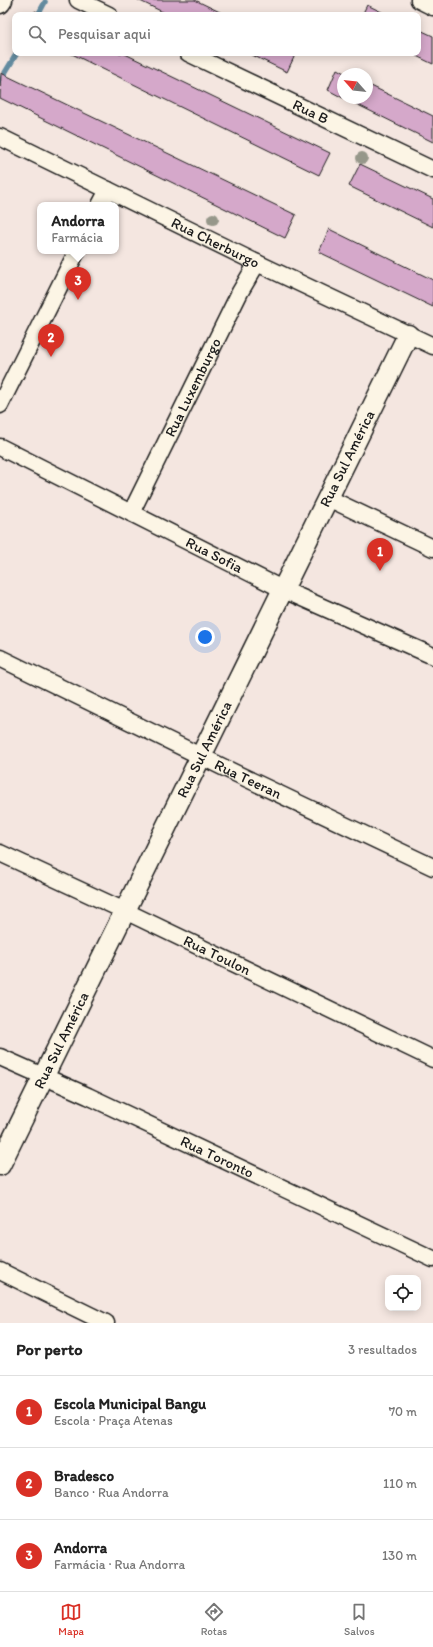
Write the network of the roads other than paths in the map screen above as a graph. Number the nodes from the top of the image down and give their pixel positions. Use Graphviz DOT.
graph roads {
  1 [pos="2,0"];
  2 [pos="78,0"];
  3 [pos="419,0"];
  4 [pos="0,3"];
  5 [pos="433,7"];
  6 [pos="103,12"];
  7 [pos="194,56"];
  8 [pos="0,137"];
  9 [pos="433,170"];
  10 [pos="108,190"];
  11 [pos="102,202"];
  12 [pos="75,254"];
  13 [pos="257,263"];
  14 [pos="408,335"];
  15 [pos="433,346"];
  16 [pos="0,404"];
  17 [pos="0,447"];
  18 [pos="328,498"];
  19 [pos="131,512"];
  20 [pos="433,548"];
  21 [pos="284,590"];
  22 [pos="433,656"];
  23 [pos="0,658"];
  24 [pos="201,756"];
  25 [pos="0,853"];
  26 [pos="433,867"];
  27 [pos="125,910"];
  28 [pos="0,1057"];
  29 [pos="433,1059"];
  30 [pos="44,1076"];
  31 [pos="0,1165"];
  32 [pos="433,1258"];
  33 [pos="0,1271"];
  34 [pos="106,1323"];
  1 -- 4 [label="street"];
  2 -- 6 [label="street"];
  3 -- 5 [label="street"];
  7 -- 9 [label="street, Rua B"];
  8 -- 10 [label="street, Rua Cherburgo"];
  10 -- 11 [label="street"];
  10 -- 13 [label="street, Rua Cherburgo"];
  12 -- 16 [label="street"];
  13 -- 14 [label="street, Rua Cherburgo"];
  13 -- 19 [label="street, Rua Luxemburgo"];
  14 -- 15 [label="street, Rua Cherburgo"];
  14 -- 18 [label="street, Rua Sul América"];
  17 -- 19 [label="street, Rua Sofia"];
  18 -- 20 [label="street"];
  18 -- 21 [label="street, Rua Sul América"];
  19 -- 21 [label="street, Rua Sofia"];
  21 -- 22 [label="street, Rua Sofia"];
  21 -- 24 [label="street, Rua Sul América"];
  23 -- 24 [label="street, Rua Teeran"];
  24 -- 26 [label="street, Rua Teeran"];
  24 -- 27 [label="street, Rua Sul América"];
  25 -- 27 [label="street, Rua Toulon"];
  27 -- 29 [label="street, Rua Toulon"];
  27 -- 30 [label="street, Rua Sul América"];
  28 -- 30 [label="street, Rua Toronto"];
  30 -- 31 [label="street, Rua Sul América"];
  30 -- 32 [label="street, Rua Toronto"];
  33 -- 34 [label="street"];
}
